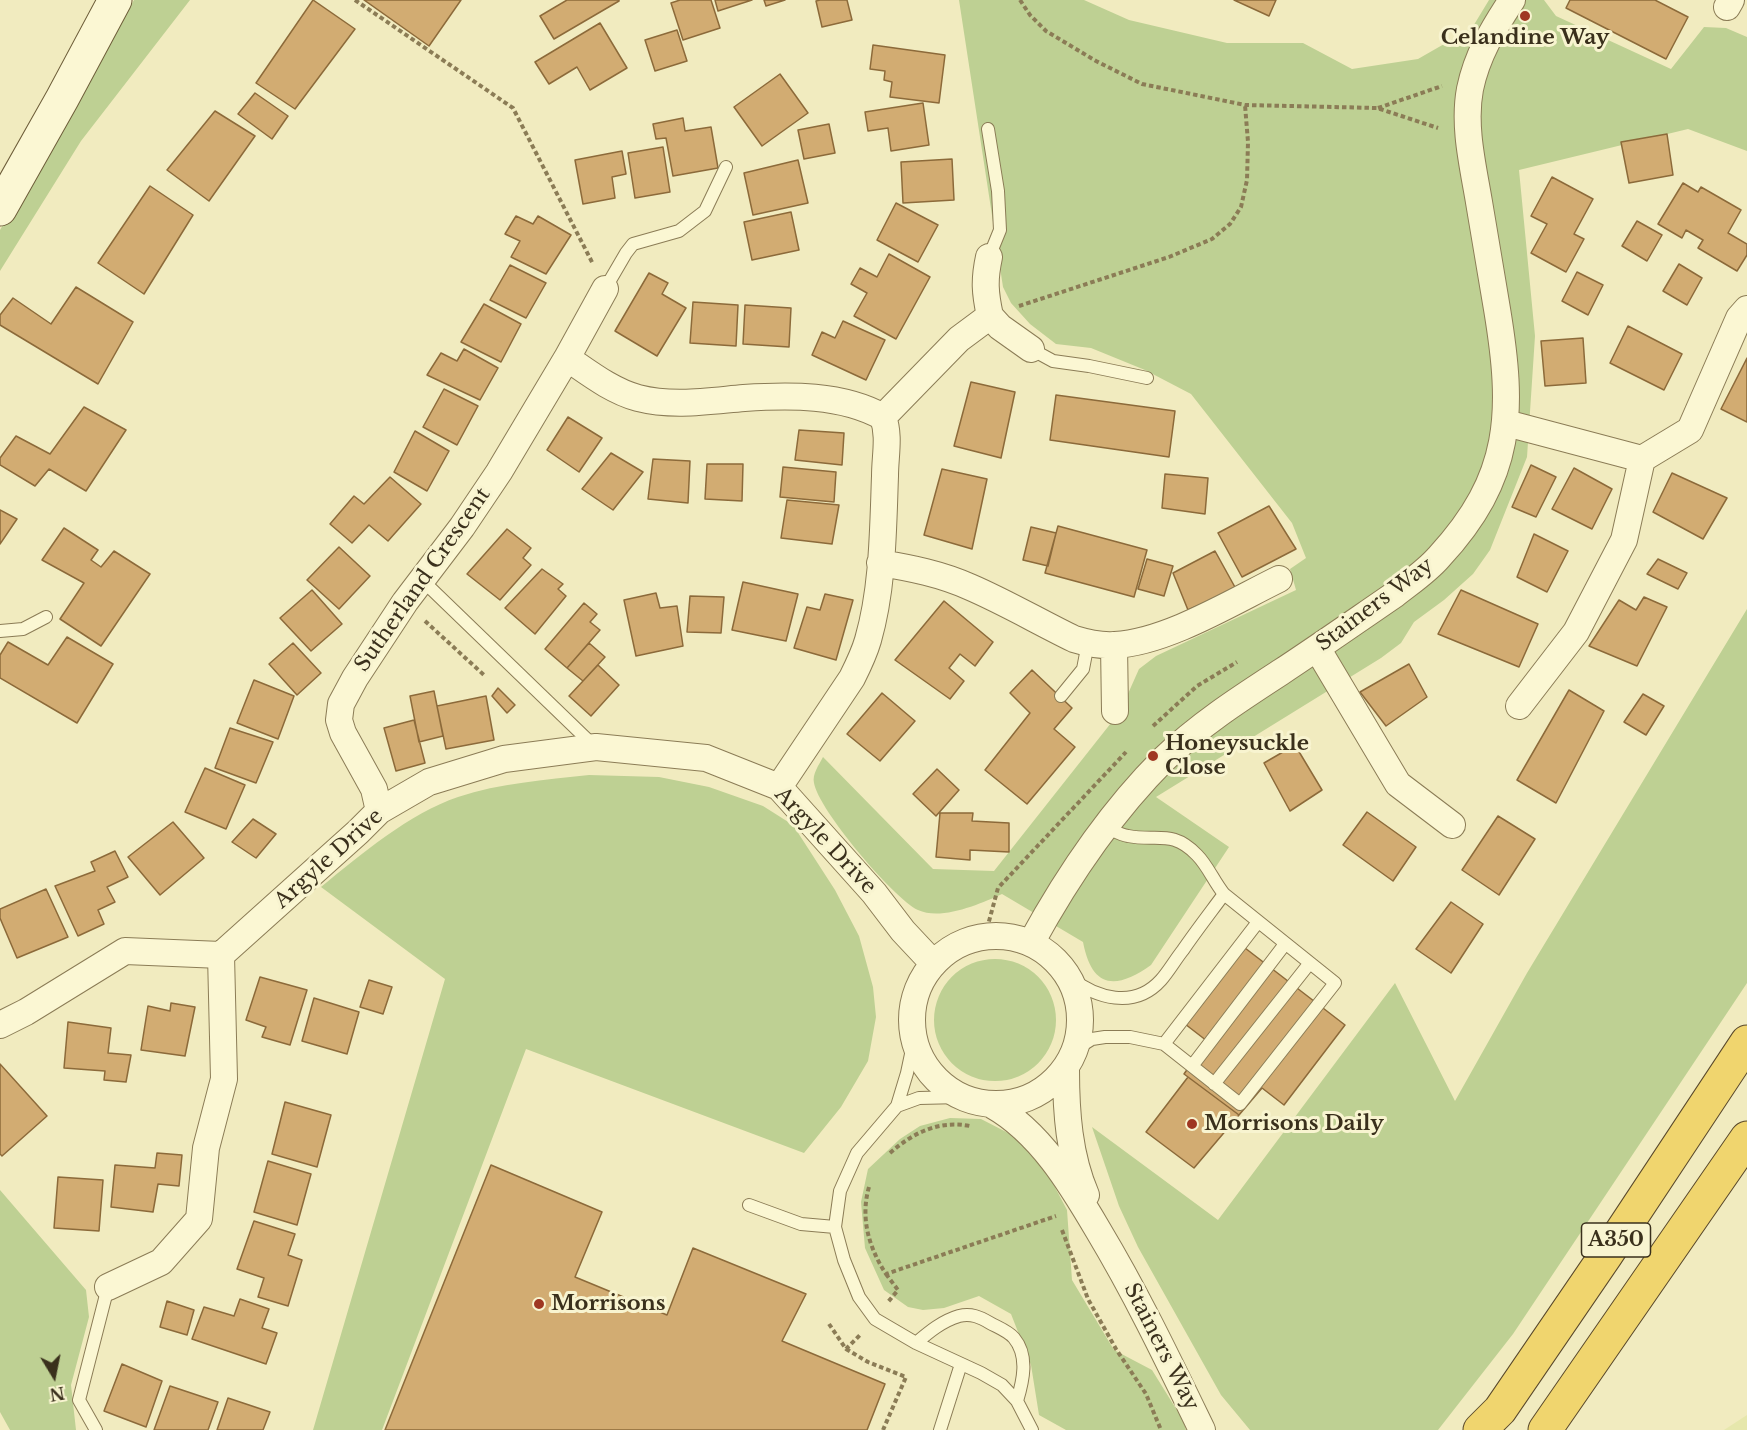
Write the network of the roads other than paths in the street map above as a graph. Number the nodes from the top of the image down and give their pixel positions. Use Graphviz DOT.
graph roads {
  1 [pos="115,0"];
  2 [pos="1512,0"];
  3 [pos="988,129"];
  4 [pos="726,167"];
  5 [pos="0,209"];
  6 [pos="989,257"];
  7 [pos="605,289"];
  8 [pos="1747,309"];
  9 [pos="990,316"];
  10 [pos="1031,349"];
  11 [pos="567,358"];
  12 [pos="1147,378"];
  13 [pos="883,417"];
  14 [pos="1506,423"];
  15 [pos="1642,459"];
  16 [pos="880,563"];
  17 [pos="421,579"];
  18 [pos="1279,579"];
  19 [pos="46,617"];
  20 [pos="0,630"];
  21 [pos="1088,643"];
  22 [pos="1114,645"];
  23 [pos="1317,648"];
  24 [pos="1061,696"];
  25 [pos="1519,706"];
  26 [pos="1115,711"];
  27 [pos="596,747"];
  28 [pos="779,787"];
  29 [pos="379,811"];
  30 [pos="1452,825"];
  31 [pos="1106,827"];
  32 [pos="1224,894"];
  33 [pos="1258,922"];
  34 [pos="1031,943"];
  35 [pos="1285,944"];
  36 [pos="221,955"];
  37 [pos="933,963"];
  38 [pos="1309,964"];
  39 [pos="1069,977"];
  40 [pos="0,1025"];
  41 [pos="914,1040"];
  42 [pos="1747,1042"];
  43 [pos="1164,1044"];
  44 [pos="1071,1059"];
  45 [pos="1192,1066"];
  46 [pos="1214,1084"];
  47 [pos="960,1097"];
  48 [pos="992,1105"];
  49 [pos="897,1106"];
  50 [pos="1747,1138"];
  51 [pos="749,1205"];
  52 [pos="835,1227"];
  53 [pos="1118,1264"];
  54 [pos="108,1287"];
  55 [pos="916,1343"];
  56 [pos="962,1364"];
  57 [pos="1017,1401"];
  58 [pos="96,1430"];
  59 [pos="940,1430"];
  60 [pos="1032,1430"];
  61 [pos="1202,1430"];
  62 [pos="1480,1430"];
  63 [pos="1545,1430"];
  1 -- 5 [label="main road"];
  2 -- 14 [label="street, Stainers Way"];
  3 -- 6 [label="lane"];
  4 -- 7 [label="lane"];
  6 -- 9 [label="street"];
  7 -- 11 [label="street, Sutherland Crescent"];
  8 -- 15 [label="street"];
  9 -- 10 [label="street"];
  9 -- 13 [label="street"];
  10 -- 12 [label="lane"];
  11 -- 13 [label="street"];
  11 -- 17 [label="street, Sutherland Crescent"];
  13 -- 16 [label="street"];
  14 -- 15 [label="street"];
  14 -- 23 [label="street, Stainers Way"];
  15 -- 25 [label="street"];
  16 -- 21 [label="street"];
  16 -- 28 [label="street"];
  17 -- 27 [label="lane"];
  17 -- 29 [label="street, Sutherland Crescent"];
  18 -- 22 [label="street"];
  19 -- 20 [label="lane"];
  21 -- 22 [label="street"];
  21 -- 24 [label="lane"];
  22 -- 26 [label="street"];
  23 -- 30 [label="street"];
  23 -- 31 [label="street, Stainers Way"];
  27 -- 28 [label="street, Argyle Drive"];
  27 -- 29 [label="street, Argyle Drive"];
  28 -- 37 [label="street, Argyle Drive"];
  29 -- 36 [label="street, Argyle Drive"];
  31 -- 32 [label="lane"];
  31 -- 34 [label="street, Stainers Way"];
  32 -- 33 [label="lane"];
  32 -- 39 [label="lane"];
  33 -- 35 [label="lane"];
  33 -- 43 [label="lane"];
  34 -- 37 [label="street"];
  34 -- 39 [label="street"];
  35 -- 38 [label="lane"];
  35 -- 45 [label="lane"];
  36 -- 40 [label="street"];
  36 -- 54 [label="street"];
  37 -- 41 [label="street"];
  38 -- 46 [label="lane"];
  38 -- 46 [label="lane"];
  39 -- 44 [label="street"];
  41 -- 47 [label="street"];
  41 -- 49 [label="lane"];
  42 -- 62 [label="highway, A350"];
  43 -- 44 [label="lane"];
  43 -- 45 [label="lane"];
  44 -- 48 [label="street"];
  44 -- 53 [label="street, Stainers Way"];
  45 -- 46 [label="lane"];
  47 -- 48 [label="street"];
  47 -- 49 [label="lane"];
  48 -- 53 [label="street, Stainers Way"];
  49 -- 52 [label="lane"];
  50 -- 63 [label="highway, A350"];
  51 -- 52 [label="lane"];
  52 -- 55 [label="lane"];
  53 -- 61 [label="street, Stainers Way"];
  54 -- 58 [label="lane"];
  55 -- 56 [label="lane"];
  55 -- 57 [label="lane"];
  56 -- 57 [label="lane"];
  56 -- 59 [label="lane"];
  57 -- 60 [label="lane"];
}
